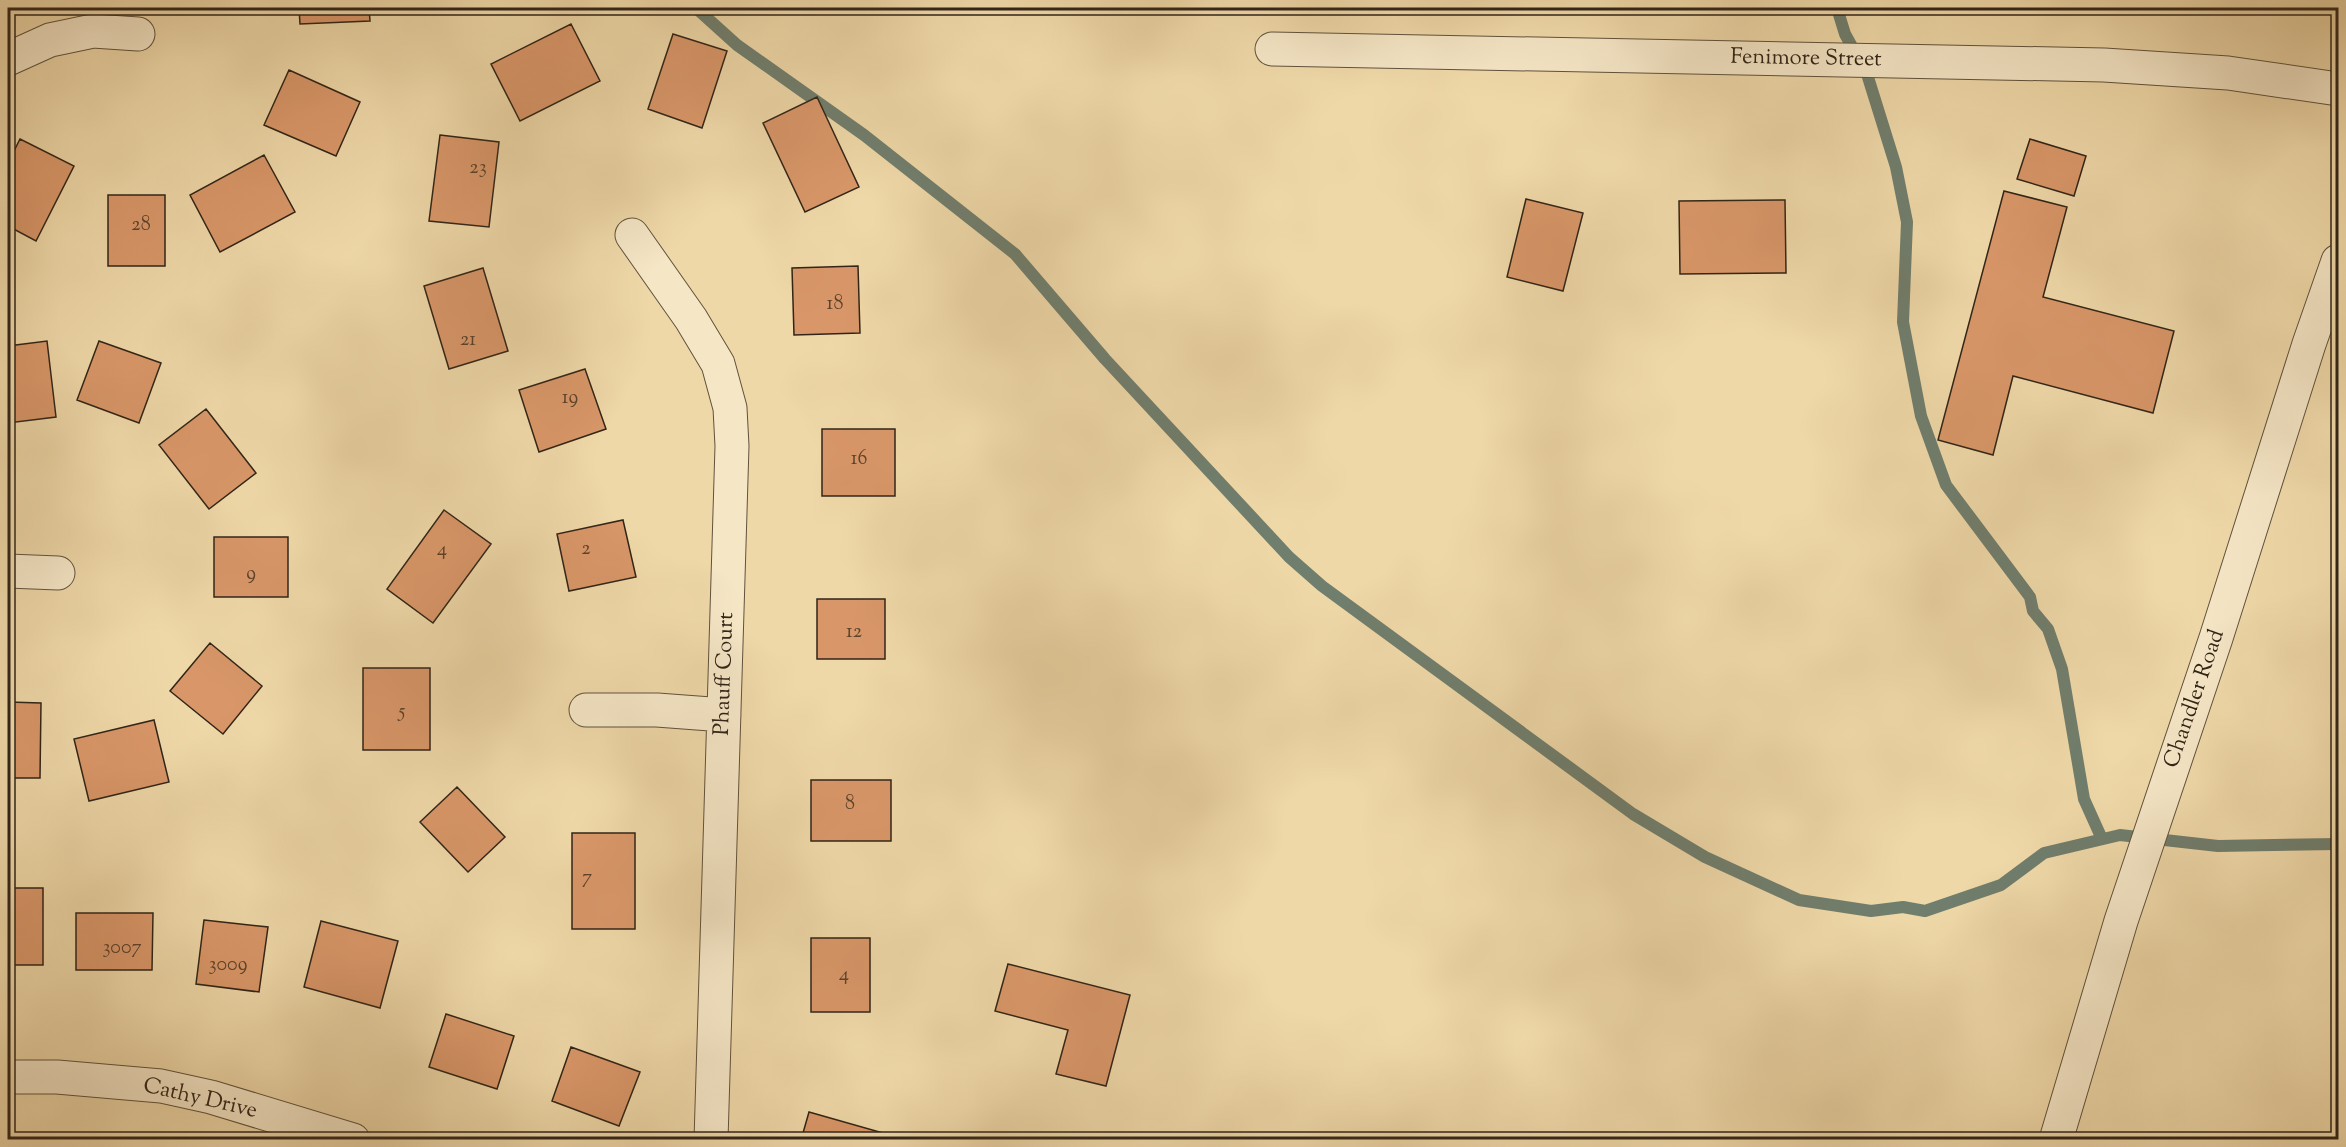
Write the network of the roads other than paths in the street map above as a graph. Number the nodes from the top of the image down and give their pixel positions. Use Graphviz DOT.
graph roads {
  1 [pos="138,34"];
  2 [pos="1272,49"];
  3 [pos="8,59"];
  4 [pos="2338,88"];
  5 [pos="632,235"];
  6 [pos="2338,261"];
  7 [pos="8,571"];
  8 [pos="58,573"];
  9 [pos="586,710"];
  10 [pos="724,715"];
  11 [pos="8,1077"];
  12 [pos="353,1140"];
  13 [pos="711,1140"];
  14 [pos="2055,1140"];
  1 -- 3 [label="street"];
  2 -- 4 [label="street, Fenimore Street"];
  5 -- 10 [label="street, Phauff Court"];
  6 -- 14 [label="street, Chandler Road"];
  7 -- 8 [label="street"];
  9 -- 10 [label="street"];
  10 -- 13 [label="street, Phauff Court"];
  11 -- 12 [label="street, Cathy Drive"];
}
